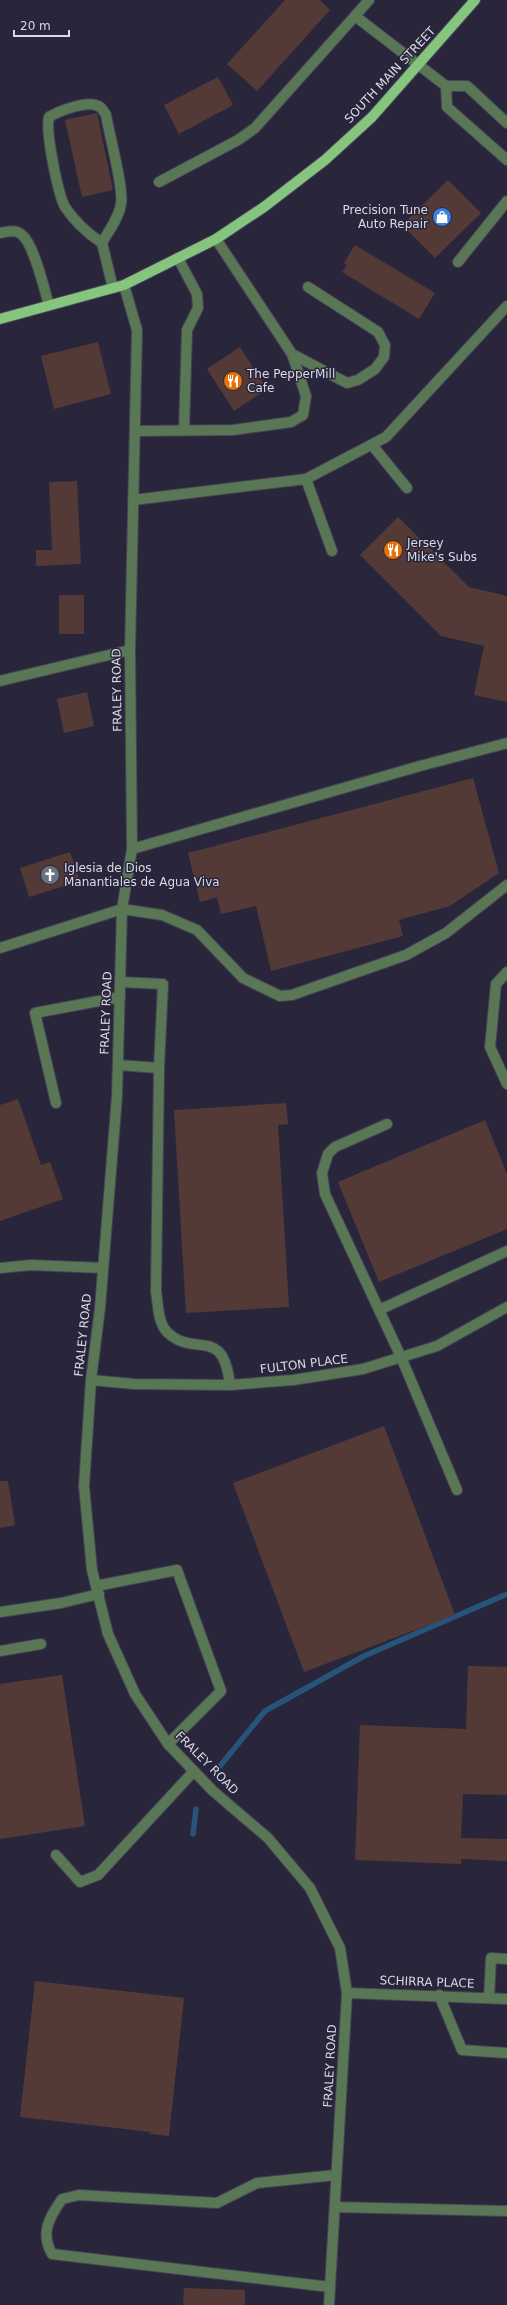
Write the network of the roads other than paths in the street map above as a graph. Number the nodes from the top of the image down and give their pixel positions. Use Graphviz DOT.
graph roads {
  1 [pos="369,0"];
  2 [pos="475,0"];
  3 [pos="354,16"];
  4 [pos="420,64"];
  5 [pos="446,86"];
  6 [pos="507,123"];
  7 [pos="507,160"];
  8 [pos="159,182"];
  9 [pos="507,201"];
  10 [pos="0,233"];
  11 [pos="216,239"];
  12 [pos="102,243"];
  13 [pos="178,258"];
  14 [pos="458,262"];
  15 [pos="124,285"];
  16 [pos="308,287"];
  17 [pos="114,288"];
  18 [pos="49,305"];
  19 [pos="507,306"];
  20 [pos="0,318"];
  21 [pos="292,354"];
  22 [pos="184,430"];
  23 [pos="135,431"];
  24 [pos="372,445"];
  25 [pos="306,479"];
  26 [pos="407,488"];
  27 [pos="133,500"];
  28 [pos="332,551"];
  29 [pos="130,650"];
  30 [pos="0,681"];
  31 [pos="507,743"];
  32 [pos="132,849"];
  33 [pos="507,885"];
  34 [pos="122,909"];
  35 [pos="0,948"];
  36 [pos="507,972"];
  37 [pos="120,982"];
  38 [pos="120,997"];
  39 [pos="118,1065"];
  40 [pos="159,1068"];
  41 [pos="507,1084"];
  42 [pos="56,1103"];
  43 [pos="388,1124"];
  44 [pos="507,1251"];
  45 [pos="0,1268"];
  46 [pos="103,1268"];
  47 [pos="507,1307"];
  48 [pos="379,1310"];
  49 [pos="401,1357"];
  50 [pos="92,1380"];
  51 [pos="230,1384"];
  52 [pos="457,1490"];
  53 [pos="97,1590"];
  54 [pos="0,1612"];
  55 [pos="41,1644"];
  56 [pos="0,1652"];
  57 [pos="168,1744"];
  58 [pos="194,1771"];
  59 [pos="56,1855"];
  60 [pos="507,1959"];
  61 [pos="347,1992"];
  62 [pos="439,1995"];
  63 [pos="489,1998"];
  64 [pos="507,1999"];
  65 [pos="507,2053"];
  66 [pos="336,2175"];
  67 [pos="335,2207"];
  68 [pos="507,2211"];
  69 [pos="330,2287"];
  70 [pos="329,2305"];
  1 -- 3 [label="street"];
  2 -- 4 [label="main road, SOUTH MAIN STREET"];
  3 -- 4 [label="street"];
  3 -- 8 [label="street"];
  4 -- 5 [label="street"];
  4 -- 11 [label="main road, SOUTH MAIN STREET"];
  5 -- 6 [label="street"];
  5 -- 7 [label="street"];
  9 -- 14 [label="street"];
  10 -- 18 [label="street"];
  11 -- 13 [label="main road, SOUTH MAIN STREET"];
  11 -- 21 [label="street"];
  12 -- 12 [label="street"];
  12 -- 17 [label="street"];
  13 -- 15 [label="main road, SOUTH MAIN STREET"];
  13 -- 22 [label="street"];
  15 -- 17 [label="main road, SOUTH MAIN STREET"];
  15 -- 23 [label="street, FRALEY ROAD"];
  16 -- 21 [label="street"];
  17 -- 18 [label="main road, SOUTH MAIN STREET"];
  18 -- 20 [label="main road, SOUTH MAIN STREET"];
  19 -- 24 [label="street"];
  21 -- 22 [label="street"];
  22 -- 23 [label="street"];
  23 -- 27 [label="street, FRALEY ROAD"];
  24 -- 25 [label="street"];
  24 -- 26 [label="street"];
  25 -- 27 [label="street"];
  25 -- 28 [label="street"];
  27 -- 29 [label="street, FRALEY ROAD"];
  29 -- 30 [label="street"];
  29 -- 32 [label="street, FRALEY ROAD"];
  31 -- 32 [label="street"];
  32 -- 34 [label="street, FRALEY ROAD"];
  33 -- 34 [label="street"];
  34 -- 35 [label="street"];
  34 -- 37 [label="street, FRALEY ROAD"];
  36 -- 41 [label="street"];
  37 -- 38 [label="street, FRALEY ROAD"];
  37 -- 40 [label="street"];
  38 -- 39 [label="street, FRALEY ROAD"];
  38 -- 42 [label="street"];
  39 -- 40 [label="street"];
  39 -- 46 [label="street, FRALEY ROAD"];
  40 -- 51 [label="street"];
  43 -- 48 [label="street"];
  44 -- 48 [label="street"];
  45 -- 46 [label="street"];
  46 -- 50 [label="street, FRALEY ROAD"];
  47 -- 49 [label="street, FULTON PLACE"];
  48 -- 49 [label="street"];
  49 -- 51 [label="street, FULTON PLACE"];
  49 -- 52 [label="street"];
  50 -- 51 [label="street, FULTON PLACE"];
  50 -- 53 [label="street, FRALEY ROAD"];
  53 -- 54 [label="street"];
  53 -- 57 [label="street, FRALEY ROAD"];
  53 -- 57 [label="street"];
  55 -- 56 [label="street"];
  57 -- 58 [label="street, FRALEY ROAD"];
  58 -- 59 [label="street"];
  58 -- 61 [label="street, FRALEY ROAD"];
  60 -- 63 [label="street"];
  61 -- 62 [label="street, SCHIRRA PLACE"];
  61 -- 66 [label="street, FRALEY ROAD"];
  62 -- 63 [label="street, SCHIRRA PLACE"];
  62 -- 65 [label="street"];
  63 -- 64 [label="street, SCHIRRA PLACE"];
  66 -- 67 [label="street, FRALEY ROAD"];
  66 -- 69 [label="street"];
  67 -- 68 [label="street"];
  67 -- 69 [label="street, FRALEY ROAD"];
  69 -- 70 [label="street, FRALEY ROAD"];
}
